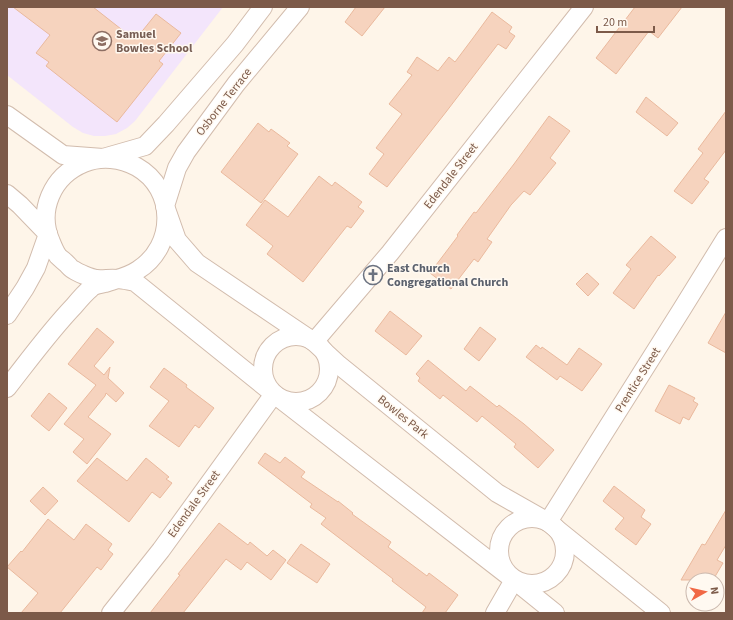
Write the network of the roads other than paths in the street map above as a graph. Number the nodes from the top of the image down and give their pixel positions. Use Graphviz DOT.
graph roads {
  1 [pos="263,7"];
  2 [pos="300,7"];
  3 [pos="584,7"];
  4 [pos="7,115"];
  5 [pos="103,158"];
  6 [pos="7,194"];
  7 [pos="165,206"];
  8 [pos="48,234"];
  9 [pos="726,238"];
  10 [pos="118,279"];
  11 [pos="7,315"];
  12 [pos="314,342"];
  13 [pos="7,388"];
  14 [pos="274,394"];
  15 [pos="548,522"];
  16 [pos="514,580"];
  17 [pos="111,613"];
  18 [pos="495,613"];
  19 [pos="555,613"];
  20 [pos="661,613"];
  1 -- 5 [label="street"];
  2 -- 7 [label="street, Osborne Terrace"];
  3 -- 12 [label="street, Edendale Street"];
  4 -- 5 [label="street, Bowles Park"];
  5 -- 7 [label="street, Bowles Park"];
  5 -- 8 [label="street, Bowles Park"];
  6 -- 8 [label="street, Bowles Park"];
  7 -- 10 [label="street, Bowles Park"];
  7 -- 12 [label="street, Bowles Park"];
  8 -- 10 [label="street, Bowles Park"];
  8 -- 11 [label="street"];
  9 -- 15 [label="street, Prentice Street"];
  10 -- 13 [label="street"];
  10 -- 14 [label="street, Bowles Park"];
  12 -- 14 [label="street"];
  12 -- 14 [label="street"];
  12 -- 15 [label="street, Bowles Park"];
  14 -- 16 [label="street, Bowles Park"];
  14 -- 17 [label="street, Edendale Street"];
  15 -- 16 [label="street"];
  15 -- 16 [label="street"];
  15 -- 20 [label="street, Bowles Park"];
  16 -- 18 [label="street"];
  16 -- 19 [label="street, Bowles Park"];
}
